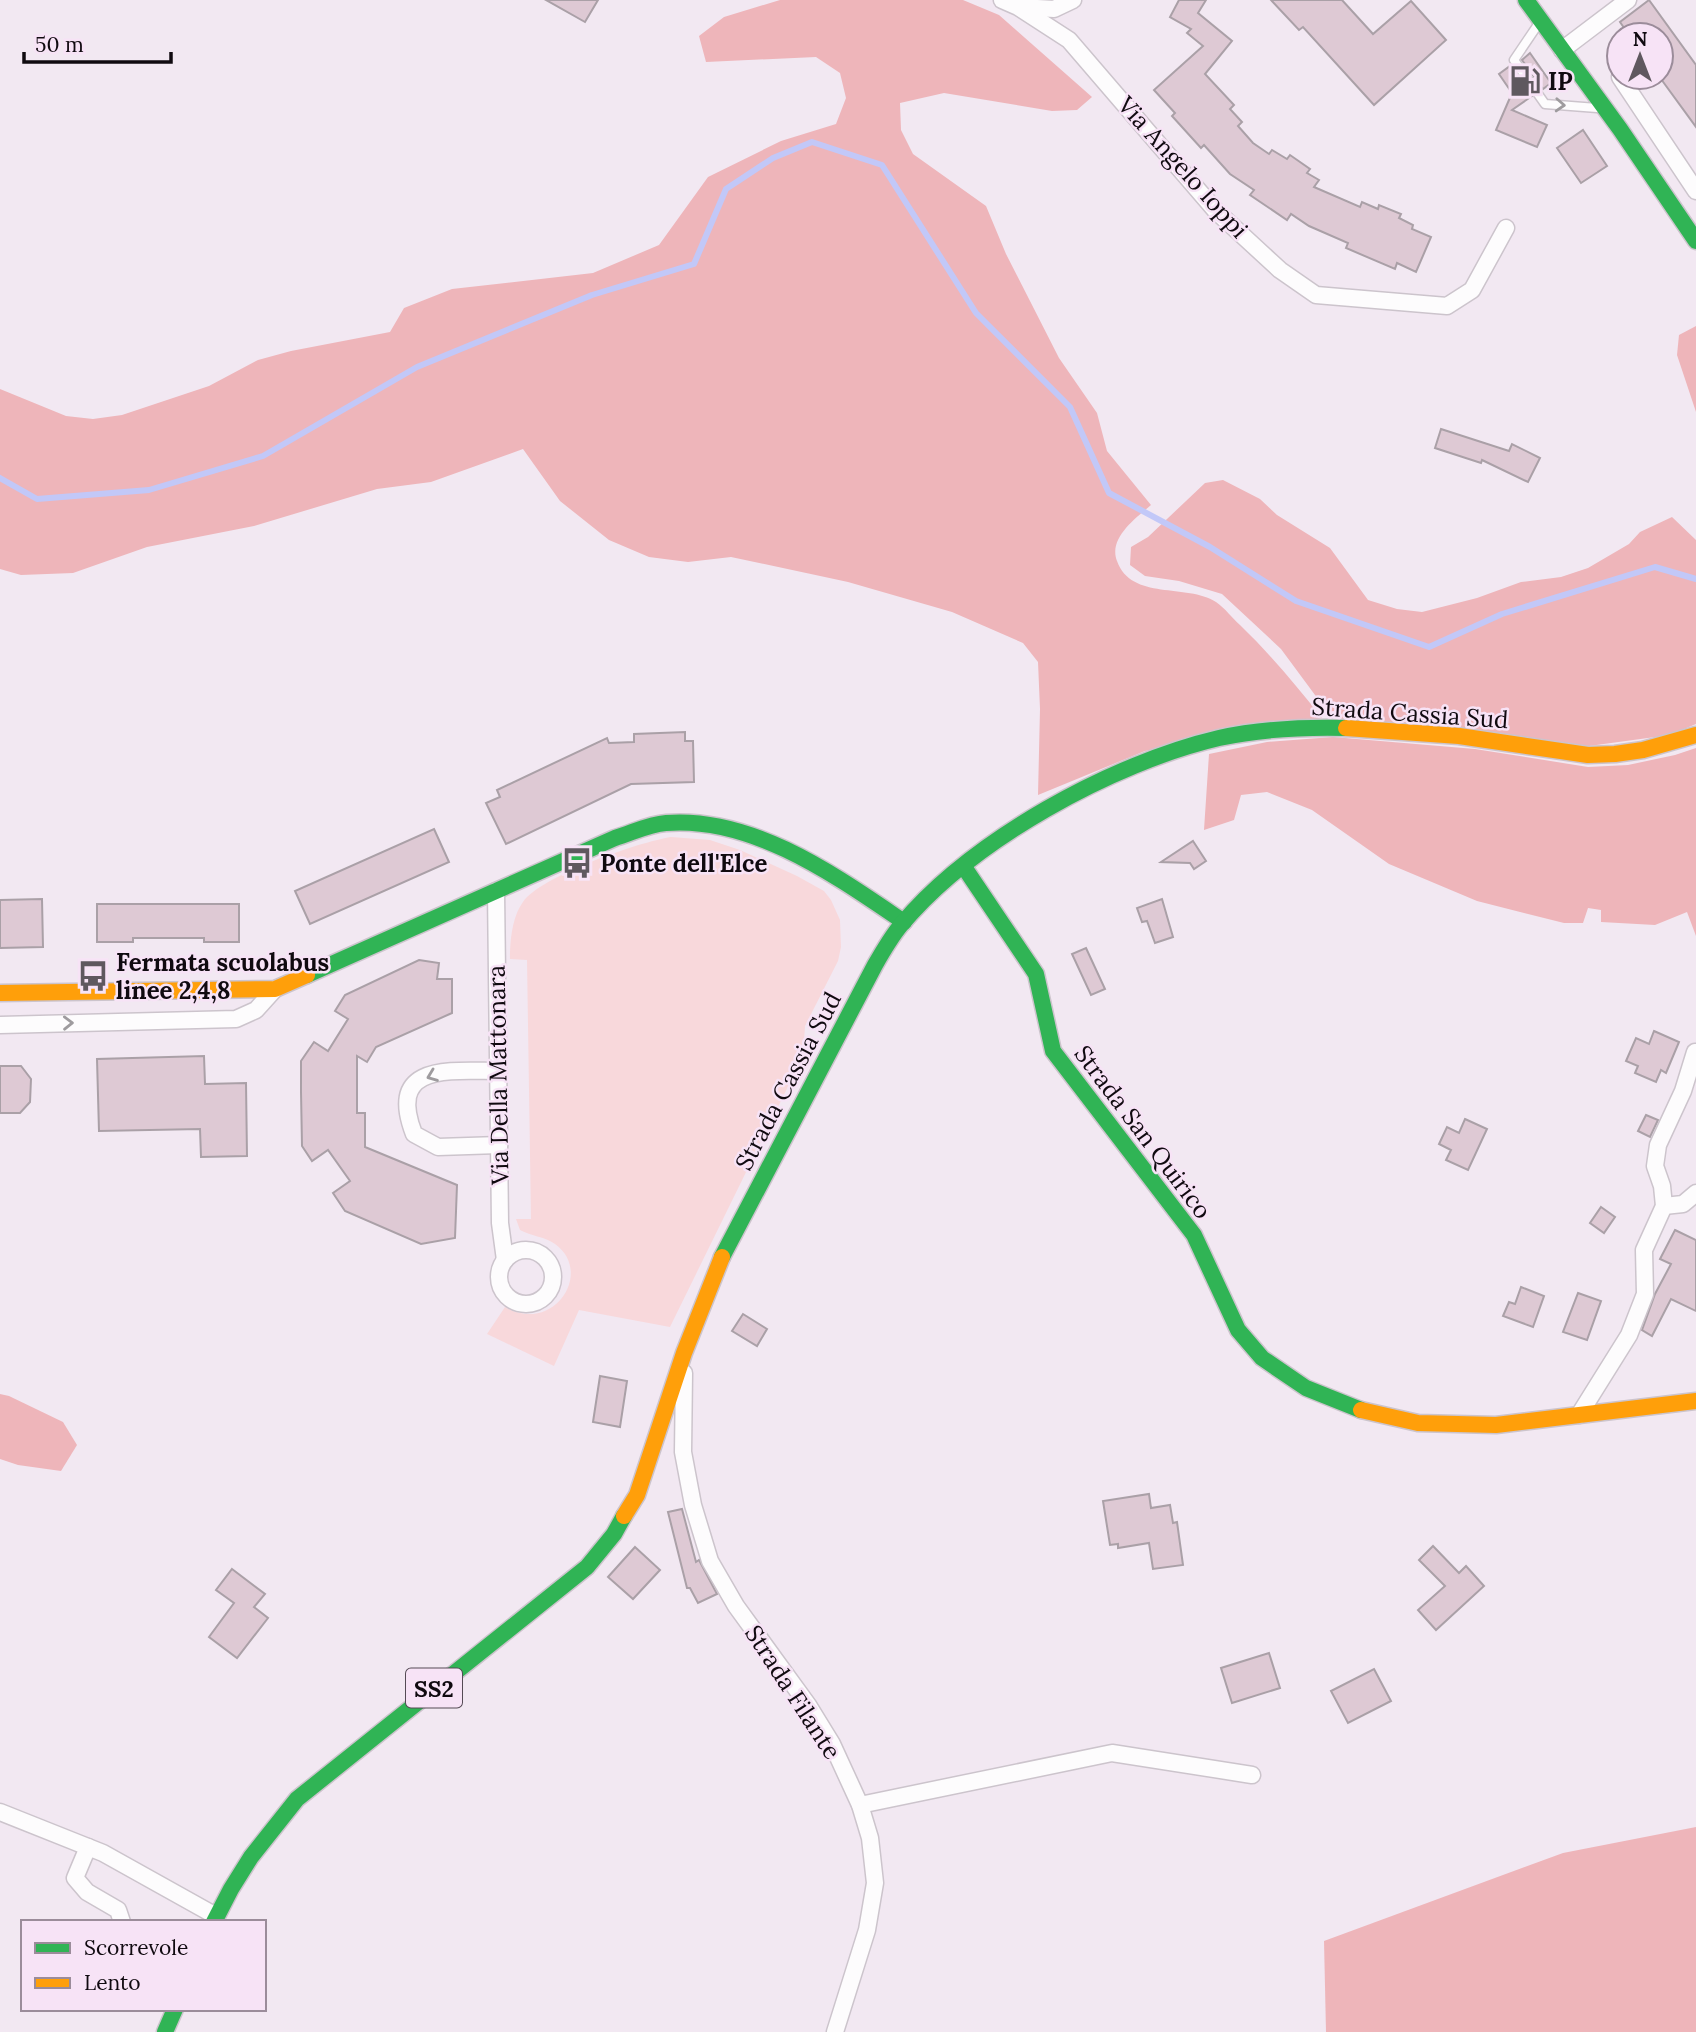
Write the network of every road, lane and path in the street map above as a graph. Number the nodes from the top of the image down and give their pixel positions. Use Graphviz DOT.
graph roads {
  1 [pos="1073,0"];
  2 [pos="1526,0"];
  3 [pos="1628,0"];
  4 [pos="1010,3"];
  5 [pos="1541,20"];
  6 [pos="1562,50"];
  7 [pos="1630,91"];
  8 [pos="1605,108"];
  9 [pos="1696,191"];
  10 [pos="1506,228"];
  11 [pos="1696,241"];
  12 [pos="1696,735"];
  13 [pos="964,867"];
  14 [pos="496,891"];
  15 [pos="904,922"];
  16 [pos="275,989"];
  17 [pos="0,993"];
  18 [pos="0,1025"];
  19 [pos="1695,1052"];
  20 [pos="499,1071"];
  21 [pos="499,1145"];
  22 [pos="1696,1193"];
  23 [pos="1664,1206"];
  24 [pos="505,1260"];
  25 [pos="684,1353"];
  26 [pos="1696,1401"];
  27 [pos="1579,1415"];
  28 [pos="1252,1775"];
  29 [pos="860,1805"];
  30 [pos="0,1812"];
  31 [pos="88,1847"];
  32 [pos="215,1919"];
  33 [pos="121,1920"];
  34 [pos="174,2011"];
  35 [pos="165,2032"];
  36 [pos="835,2032"];
  1 -- 4 [label="street"];
  2 -- 5 [label="main road"];
  3 -- 6 [label="street"];
  4 -- 10 [label="street, Via Angelo Ioppi"];
  5 -- 6 [label="main road"];
  5 -- 8 [label="lane, one-way"];
  6 -- 8 [label="main road"];
  7 -- 9 [label="street"];
  8 -- 11 [label="main road"];
  12 -- 13 [label="main road, Strada Cassia Sud"];
  13 -- 15 [label="main road, Strada Cassia Sud"];
  13 -- 27 [label="main road, Strada San Quirico"];
  14 -- 15 [label="main road"];
  14 -- 16 [label="main road"];
  14 -- 20 [label="street, Via Della Mattonara"];
  15 -- 25 [label="main road, Strada Cassia Sud"];
  16 -- 17 [label="main road"];
  18 -- 16 [label="street, one-way"];
  19 -- 23 [label="street"];
  20 -- 21 [label="street, Via Della Mattonara"];
  20 -- 21 [label="street, one-way"];
  21 -- 24 [label="street, Via Della Mattonara"];
  22 -- 23 [label="street"];
  23 -- 27 [label="street"];
  25 -- 29 [label="street, Strada Filante"];
  25 -- 32 [label="main road, Strada Cassia Sud / SS2"];
  26 -- 27 [label="main road, Strada San Quirico"];
  28 -- 29 [label="street"];
  29 -- 36 [label="street, Strada Filante"];
  30 -- 31 [label="street"];
  31 -- 32 [label="street"];
  31 -- 33 [label="street"];
  34 -- 35 [label="main road"];
}
